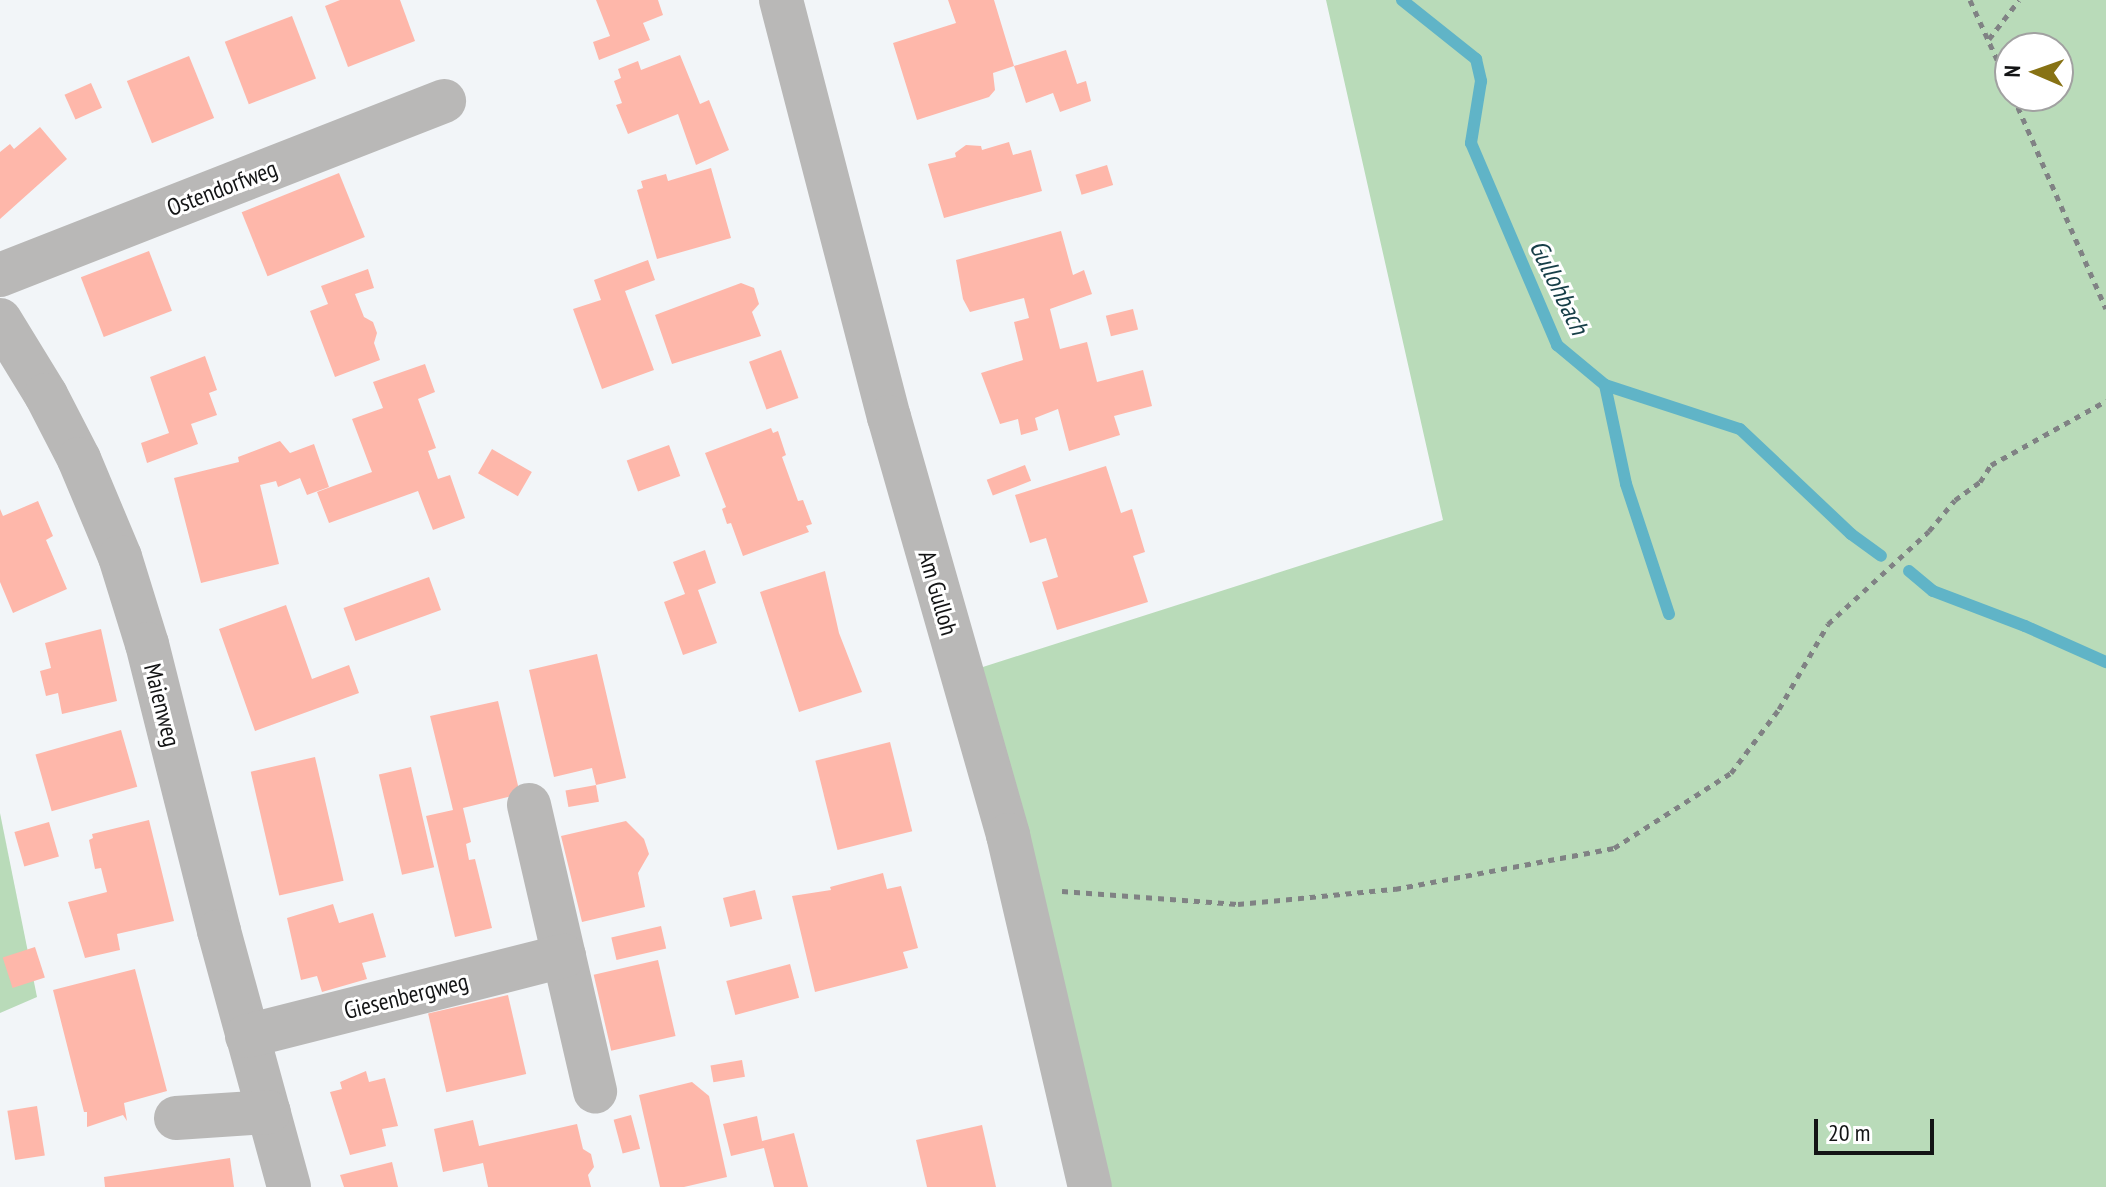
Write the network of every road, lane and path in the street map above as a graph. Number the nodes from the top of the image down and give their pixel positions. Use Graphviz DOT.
graph roads {
  1 [pos="781,0"];
  2 [pos="1970,0"];
  3 [pos="2019,0"];
  4 [pos="1989,39"];
  5 [pos="1994,51"];
  6 [pos="444,101"];
  7 [pos="2020,112"];
  8 [pos="0,275"];
  9 [pos="2106,309"];
  10 [pos="0,320"];
  11 [pos="2106,401"];
  12 [pos="529,805"];
  13 [pos="1020,888"];
  14 [pos="564,956"];
  15 [pos="247,1036"];
  16 [pos="595,1091"];
  17 [pos="269,1112"];
  18 [pos="176,1118"];
  19 [pos="289,1187"];
  20 [pos="1090,1187"];
  1 -- 13 [label="street, Am Gulloh"];
  2 -- 4 [label="path"];
  3 -- 4 [label="path"];
  4 -- 5 [label="path"];
  6 -- 8 [label="street, Ostendorfweg"];
  7 -- 9 [label="path"];
  10 -- 15 [label="street, Maienweg"];
  11 -- 13 [label="path"];
  12 -- 14 [label="street"];
  13 -- 20 [label="street, Am Gulloh"];
  14 -- 15 [label="street, Giesenbergweg"];
  14 -- 16 [label="street"];
  15 -- 17 [label="street, Maienweg"];
  17 -- 18 [label="street"];
  17 -- 19 [label="street, Maienweg"];
}
